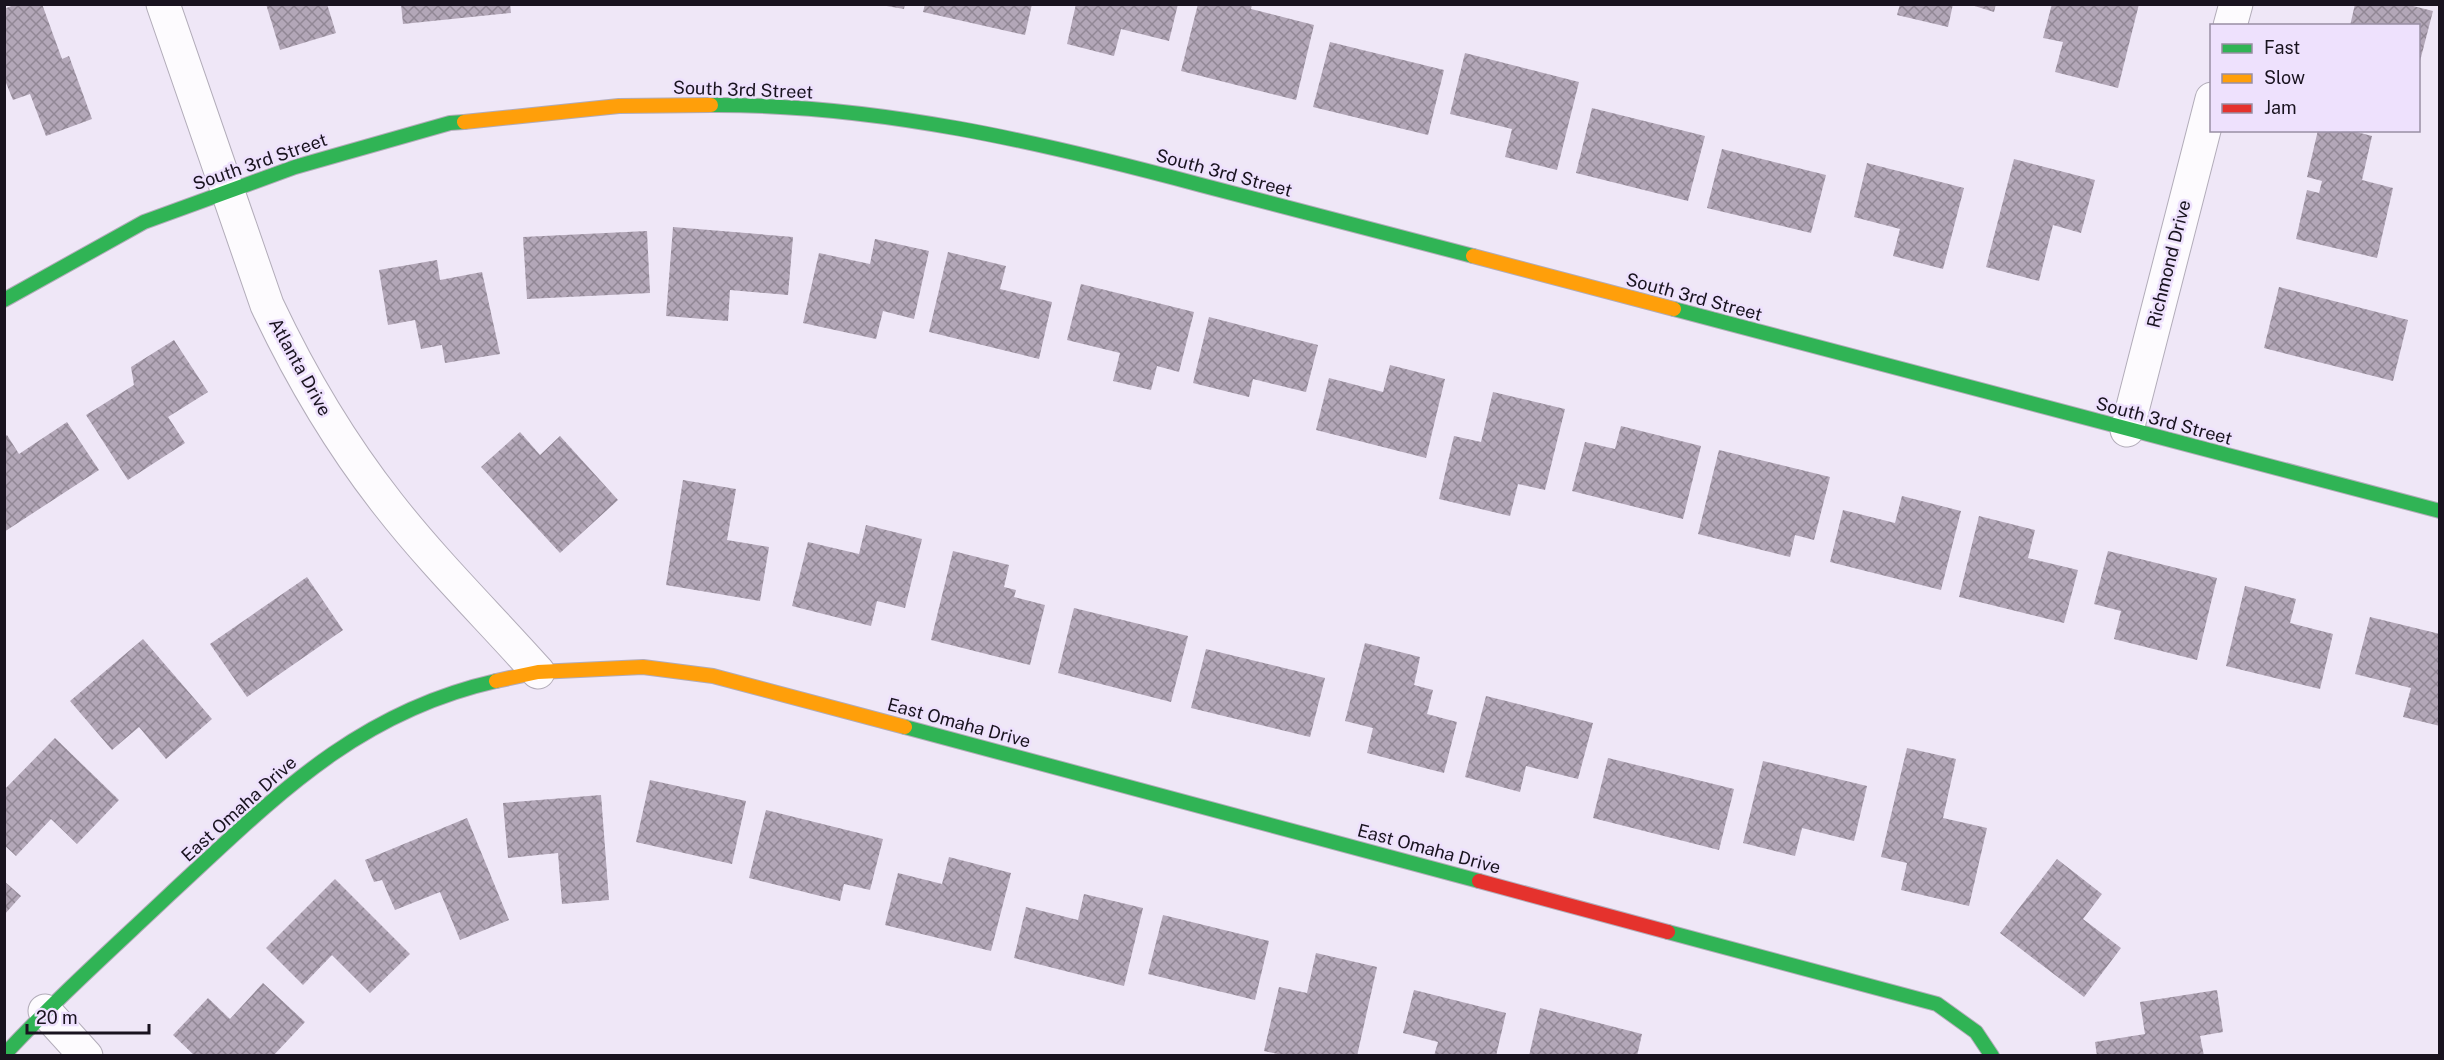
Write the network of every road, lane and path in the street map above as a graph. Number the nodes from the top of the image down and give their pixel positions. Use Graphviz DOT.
graph roads {
  1 [pos="163,4"];
  2 [pos="2236,4"];
  3 [pos="2231,24"];
  4 [pos="2210,103"];
  5 [pos="227,192"];
  6 [pos="4,300"];
  7 [pos="2127,430"];
  8 [pos="2439,511"];
  9 [pos="538,672"];
  10 [pos="45,1011"];
  11 [pos="4,1054"];
  12 [pos="86,1056"];
  13 [pos="1992,1056"];
  1 -- 5 [label="street, Atlanta Drive"];
  2 -- 3 [label="street"];
  4 -- 7 [label="street, Richmond Drive"];
  5 -- 6 [label="street, South 3rd Street"];
  5 -- 7 [label="street, South 3rd Street"];
  5 -- 9 [label="street, Atlanta Drive"];
  7 -- 8 [label="street, South 3rd Street"];
  9 -- 10 [label="street, East Omaha Drive"];
  9 -- 13 [label="street, East Omaha Drive"];
  10 -- 11 [label="street, East Omaha Drive"];
  10 -- 12 [label="street"];
}
